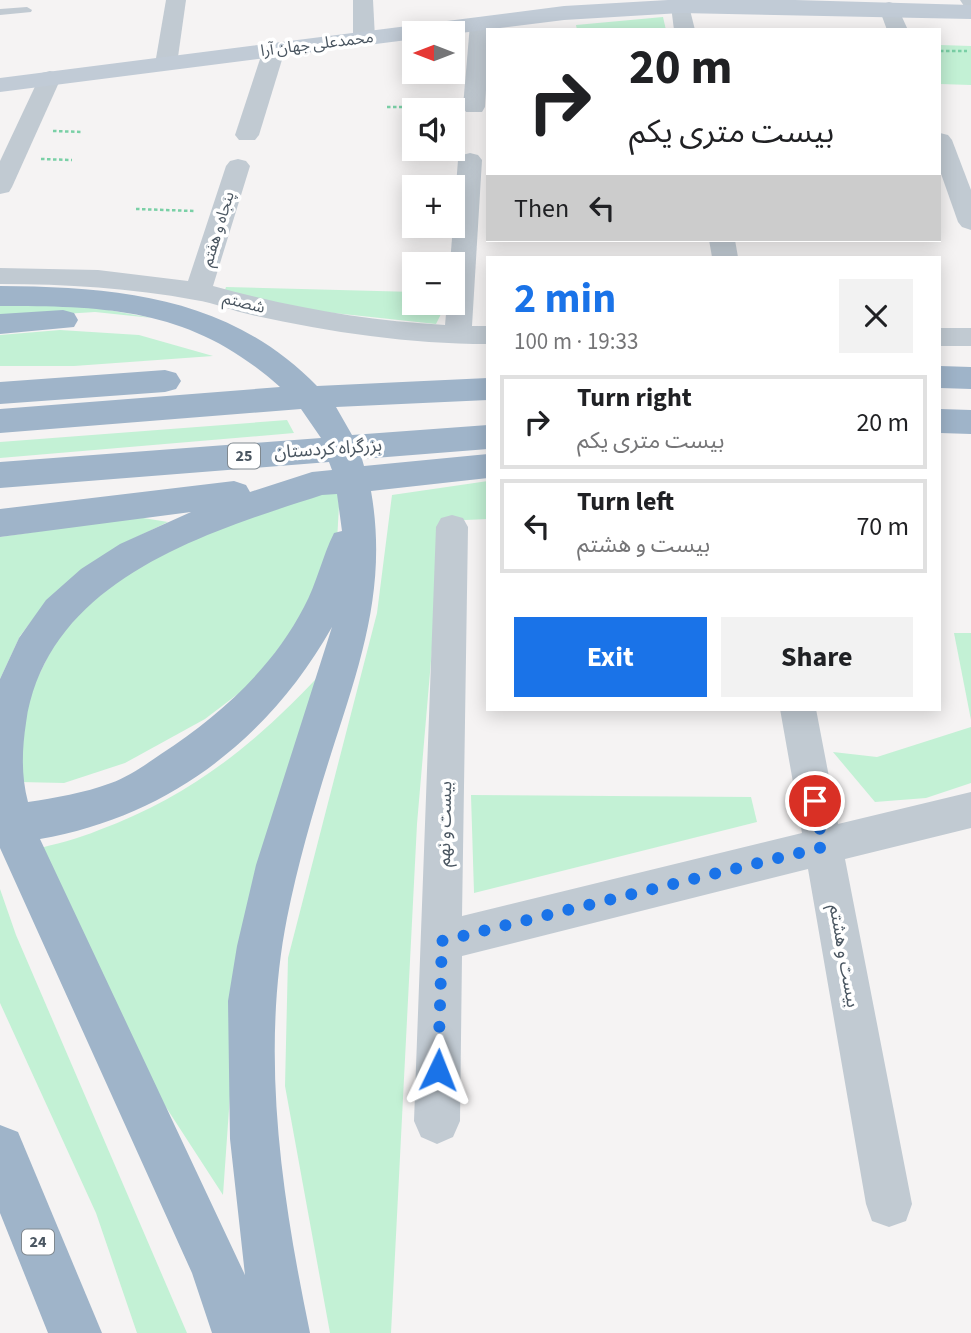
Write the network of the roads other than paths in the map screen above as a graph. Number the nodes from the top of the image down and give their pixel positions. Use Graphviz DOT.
graph roads {
  1 [pos="176,0"];
  2 [pos="363,0"];
  3 [pos="767,3"];
  4 [pos="681,6"];
  5 [pos="889,8"];
  6 [pos="27,10"];
  7 [pos="0,12"];
  8 [pos="971,12"];
  9 [pos="480,24"];
  10 [pos="685,28"];
  11 [pos="897,28"];
  12 [pos="364,38"];
  13 [pos="274,50"];
  14 [pos="166,64"];
  15 [pos="50,78"];
  16 [pos="0,85"];
  17 [pos="474,107"];
  18 [pos="247,135"];
  19 [pos="941,143"];
  20 [pos="470,159"];
  21 [pos="237,166"];
  22 [pos="0,187"];
  23 [pos="971,222"];
  24 [pos="0,276"];
  25 [pos="198,291"];
  26 [pos="0,296"];
  27 [pos="0,324"];
  28 [pos="458,335"];
  29 [pos="486,335"];
  30 [pos="941,337"];
  31 [pos="971,337"];
  32 [pos="251,349"];
  33 [pos="486,366"];
  34 [pos="941,377"];
  35 [pos="971,378"];
  36 [pos="486,389"];
  37 [pos="8,390"];
  38 [pos="0,421"];
  39 [pos="941,421"];
  40 [pos="971,422"];
  41 [pos="486,437"];
  42 [pos="486,466"];
  43 [pos="0,475"];
  44 [pos="312,485"];
  45 [pos="357,508"];
  46 [pos="0,523"];
  47 [pos="452,527"];
  48 [pos="798,711"];
  49 [pos="971,810"];
  50 [pos="0,826"];
  51 [pos="823,847"];
  52 [pos="442,941"];
  53 [pos="437,1121"];
  54 [pos="0,1150"];
  55 [pos="890,1204"];
  56 [pos="75,1333"];
  57 [pos="239,1333"];
  58 [pos="283,1333"];
  1 -- 14 [label="street"];
  2 -- 12 [label="street"];
  3 -- 4 [label="main road, محمدعلی جهان آرا"];
  3 -- 5 [label="main road, محمدعلی جهان آرا"];
  4 -- 9 [label="main road, محمدعلی جهان آرا"];
  4 -- 10 [label="street"];
  5 -- 8 [label="main road, محمدعلی جهان آرا"];
  5 -- 11 [label="street"];
  6 -- 7 [label="lane"];
  9 -- 12 [label="main road, محمدعلی جهان آرا"];
  9 -- 17 [label="street"];
  12 -- 13 [label="main road, محمدعلی جهان آرا"];
  13 -- 14 [label="main road, محمدعلی جهان آرا"];
  13 -- 18 [label="street"];
  14 -- 15 [label="main road, محمدعلی جهان آرا"];
  15 -- 16 [label="main road, محمدعلی جهان آرا"];
  15 -- 22 [label="street"];
  19 -- 23 [label="street"];
  20 -- 28 [label="street"];
  21 -- 25 [label="street, پنجاه و هفتم"];
  24 -- 25 [label="street, شصتم"];
  25 -- 28 [label="street, شصتم"];
  26 -- 32 [label="highway"];
  27 -- 32 [label="highway"];
  28 -- 29 [label="street, شصتم"];
  30 -- 31 [label="street"];
  32 -- 45 [label="highway"];
  33 -- 37 [label="highway"];
  34 -- 35 [label="highway"];
  36 -- 38 [label="highway"];
  39 -- 40 [label="highway"];
  41 -- 43 [label="highway, بزرگراه کردستان / 25"];
  42 -- 44 [label="highway"];
  44 -- 46 [label="highway"];
  44 -- 57 [label="highway"];
  45 -- 50 [label="highway"];
  45 -- 58 [label="highway"];
  47 -- 52 [label="street, بیست و نهم"];
  48 -- 51 [label="street, بیست و هشتم"];
  49 -- 51 [label="street"];
  51 -- 52 [label="street"];
  51 -- 55 [label="street, بیست و هشتم"];
  52 -- 53 [label="street, بیست و نهم"];
  54 -- 56 [label="highway, 24"];
}
